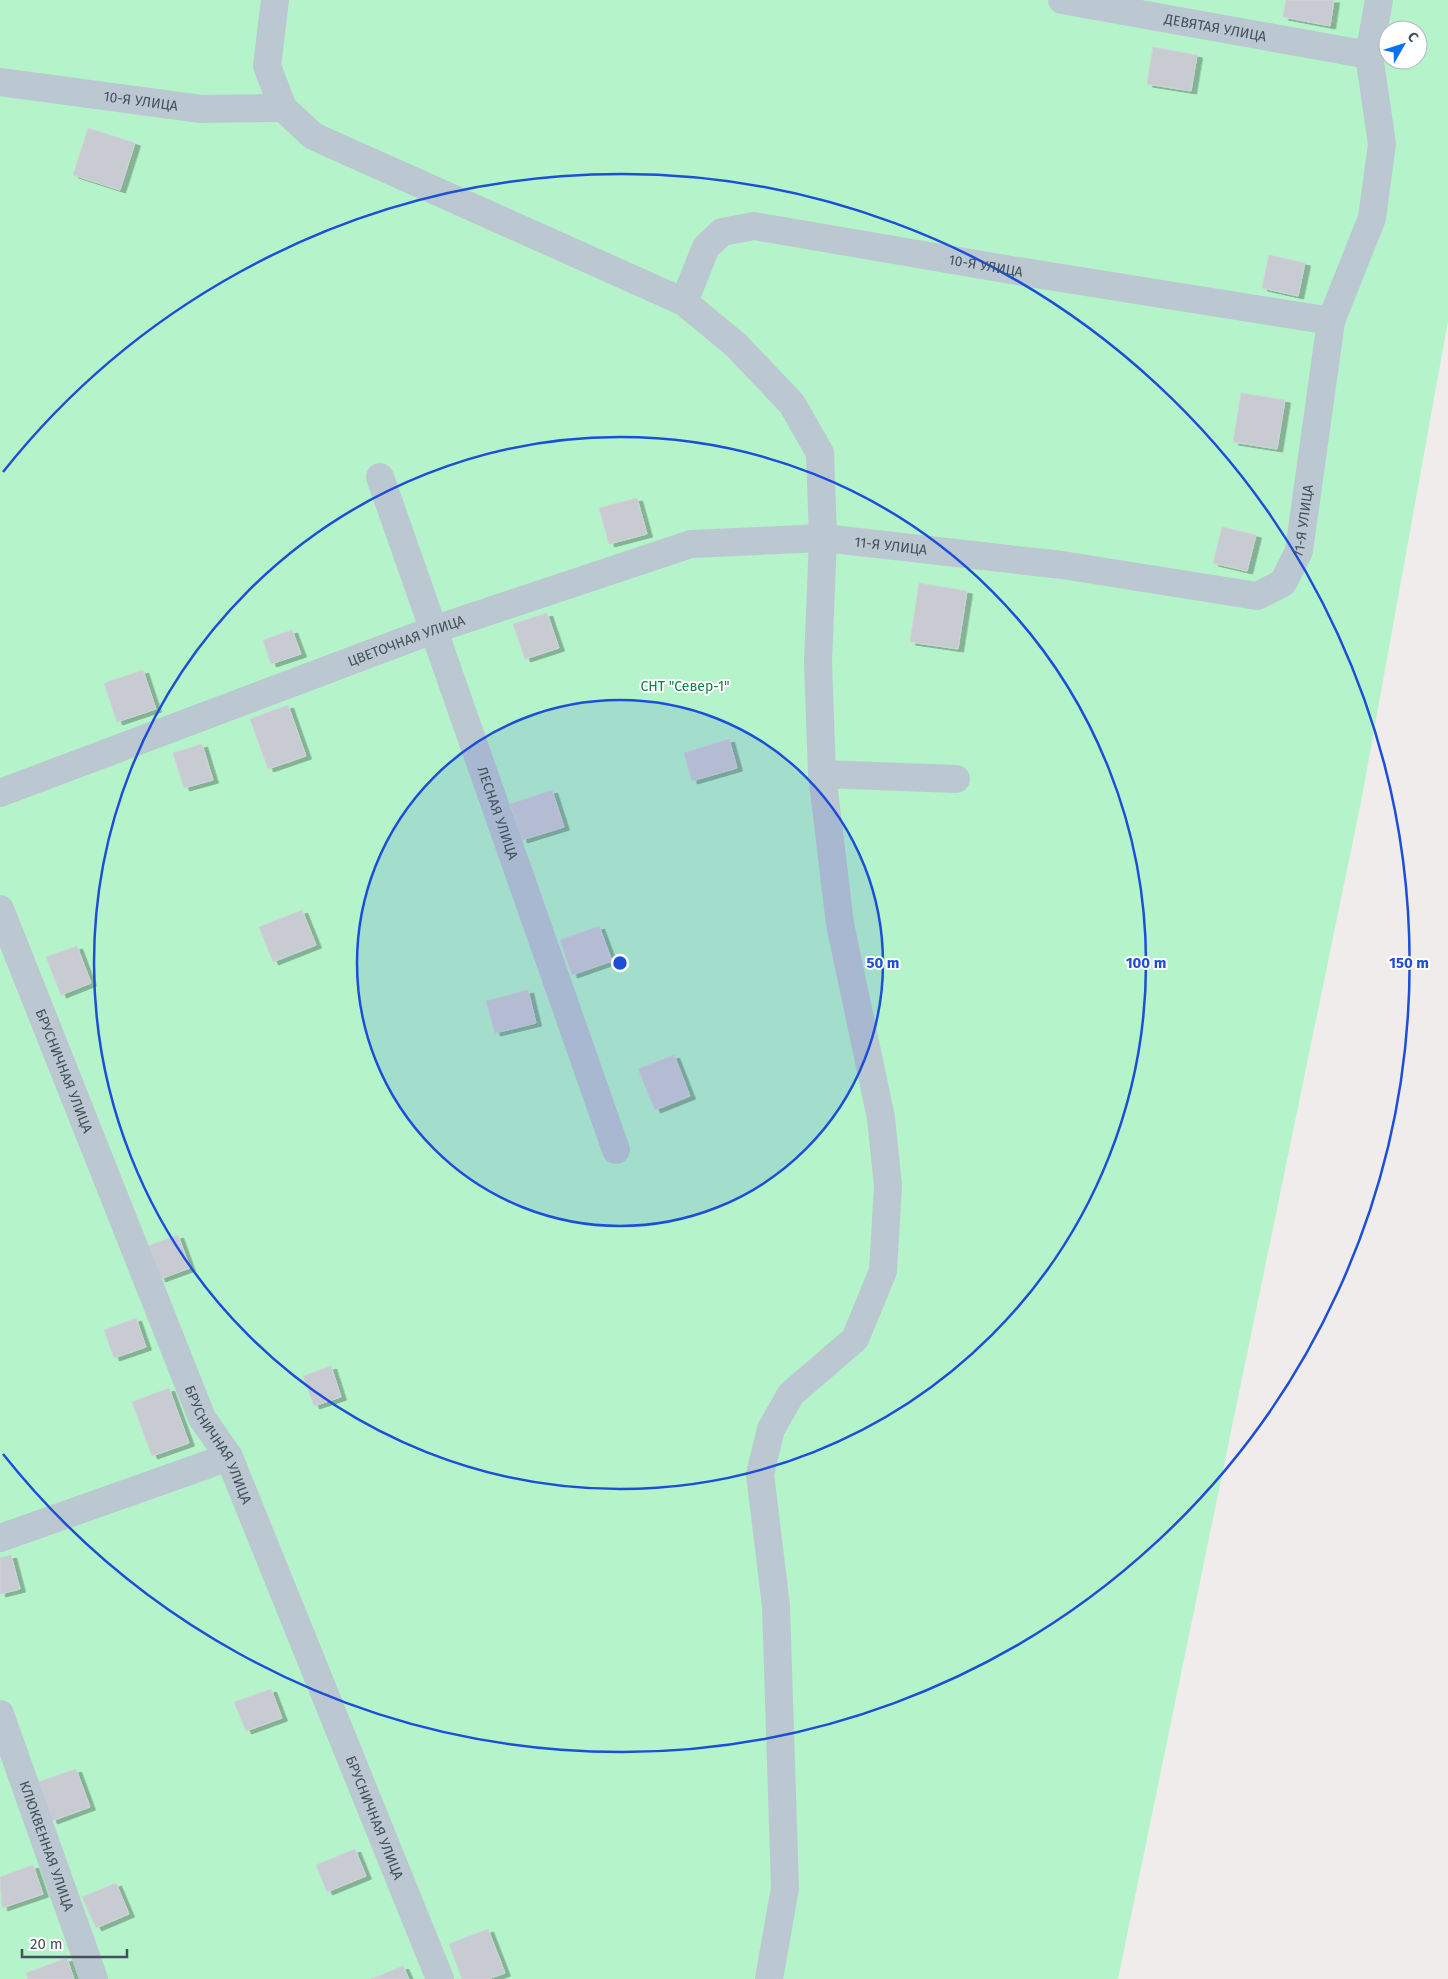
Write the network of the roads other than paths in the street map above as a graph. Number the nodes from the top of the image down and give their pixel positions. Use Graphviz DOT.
graph roads {
  1 [pos="275,0"];
  2 [pos="1062,0"];
  3 [pos="1378,0"];
  4 [pos="1369,55"];
  5 [pos="0,82"];
  6 [pos="283,108"];
  7 [pos="684,302"];
  8 [pos="1331,321"];
  9 [pos="380,477"];
  10 [pos="823,538"];
  11 [pos="432,630"];
  12 [pos="822,774"];
  13 [pos="956,780"];
  14 [pos="0,793"];
  15 [pos="0,909"];
  16 [pos="616,1150"];
  17 [pos="229,1457"];
  18 [pos="0,1538"];
  19 [pos="0,1714"];
  20 [pos="94,1979"];
  21 [pos="440,1979"];
  22 [pos="769,1979"];
  1 -- 6 [label="street"];
  2 -- 4 [label="street, ДЕВЯТАЯ УЛИЦА"];
  3 -- 4 [label="street, 11-Я УЛИЦА"];
  4 -- 8 [label="street, 11-Я УЛИЦА"];
  5 -- 6 [label="street, 10-Я УЛИЦА"];
  6 -- 7 [label="street"];
  7 -- 8 [label="street, 10-Я УЛИЦА"];
  7 -- 10 [label="street"];
  8 -- 10 [label="street, 11-Я УЛИЦА"];
  9 -- 11 [label="street, ЛЕСНАЯ УЛИЦА"];
  10 -- 11 [label="street, ЦВЕТОЧНАЯ УЛИЦА"];
  10 -- 12 [label="street"];
  11 -- 14 [label="street, ЦВЕТОЧНАЯ УЛИЦА"];
  11 -- 16 [label="street, ЛЕСНАЯ УЛИЦА"];
  12 -- 13 [label="street"];
  12 -- 22 [label="street"];
  15 -- 17 [label="street, БРУСНИЧНАЯ УЛИЦА"];
  17 -- 18 [label="street"];
  17 -- 21 [label="street, БРУСНИЧНАЯ УЛИЦА"];
  19 -- 20 [label="street, КЛЮКВЕННАЯ УЛИЦА"];
}
